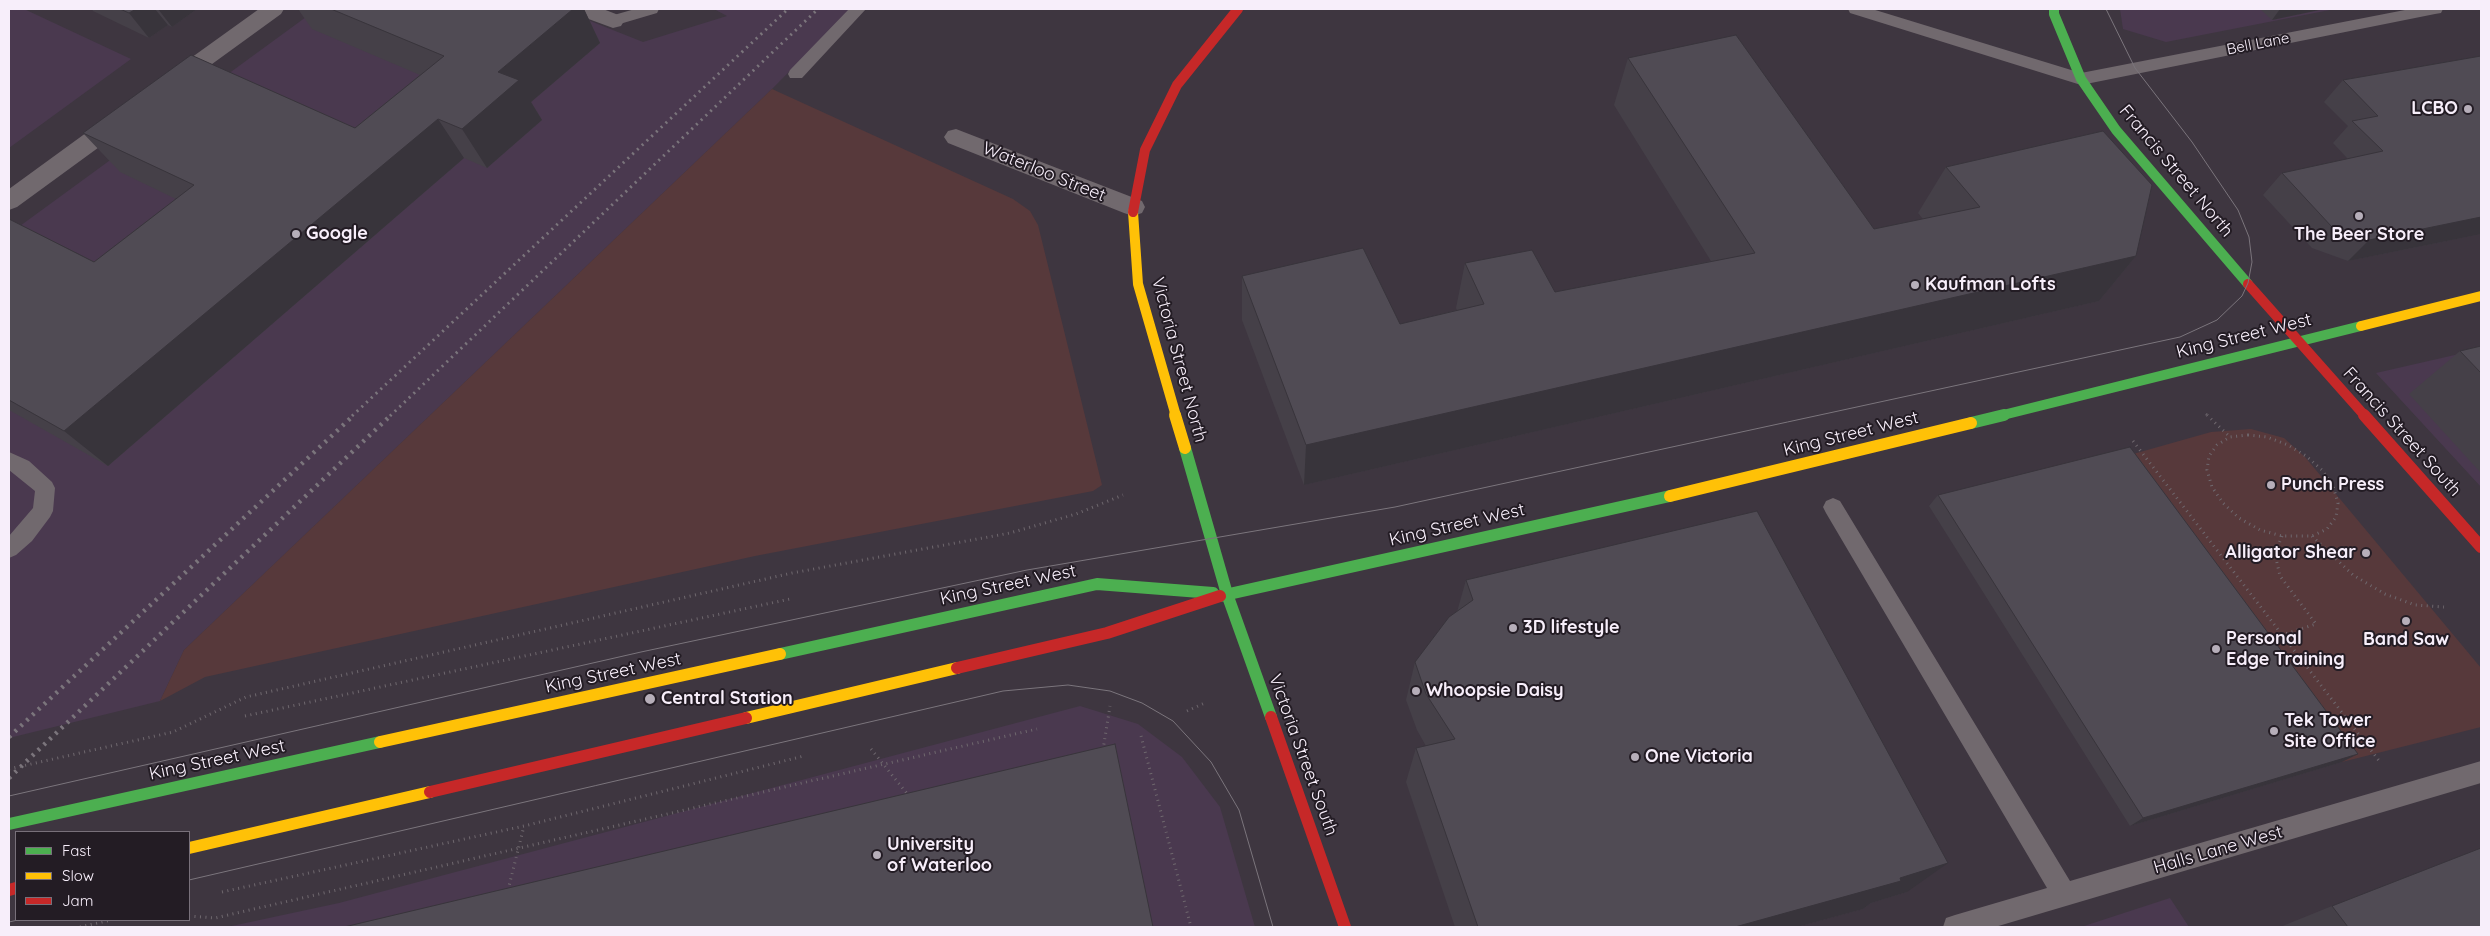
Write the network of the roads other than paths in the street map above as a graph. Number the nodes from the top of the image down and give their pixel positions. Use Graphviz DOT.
graph roads {
  1 [pos="273,9"];
  2 [pos="583,9"];
  3 [pos="651,9"];
  4 [pos="858,9"];
  5 [pos="1238,9"];
  6 [pos="1856,9"];
  7 [pos="2054,9"];
  8 [pos="2435,9"];
  9 [pos="619,15"];
  10 [pos="796,74"];
  11 [pos="2081,79"];
  12 [pos="158,92"];
  13 [pos="134,109"];
  14 [pos="956,137"];
  15 [pos="9,201"];
  16 [pos="1133,207"];
  17 [pos="2481,296"];
  18 [pos="2297,340"];
  19 [pos="9,460"];
  20 [pos="1833,507"];
  21 [pos="2481,547"];
  22 [pos="9,549"];
  23 [pos="1227,594"];
  24 [pos="2481,772"];
  25 [pos="9,824"];
  26 [pos="190,848"];
  27 [pos="2065,895"];
  28 [pos="1345,927"];
  29 [pos="1955,927"];
  1 -- 12 [label="street"];
  2 -- 9 [label="street"];
  3 -- 9 [label="lane"];
  4 -- 10 [label="lane"];
  5 -- 16 [label="main road, Victoria Street North"];
  6 -- 11 [label="lane"];
  7 -- 11 [label="main road, Francis Street North"];
  8 -- 11 [label="lane, Bell Lane"];
  11 -- 18 [label="main road, Francis Street North"];
  13 -- 15 [label="street"];
  14 -- 16 [label="street, Waterloo Street"];
  16 -- 23 [label="main road, Victoria Street North"];
  17 -- 18 [label="main road, King Street West"];
  18 -- 21 [label="main road, Francis Street South"];
  18 -- 23 [label="main road, King Street West"];
  19 -- 22 [label="lane"];
  20 -- 27 [label="lane"];
  23 -- 25 [label="main road, King Street West"];
  23 -- 26 [label="main road, King Street West"];
  23 -- 28 [label="main road, Victoria Street South"];
  24 -- 27 [label="lane, Halls Lane West"];
  27 -- 29 [label="lane, Halls Lane West"];
}
